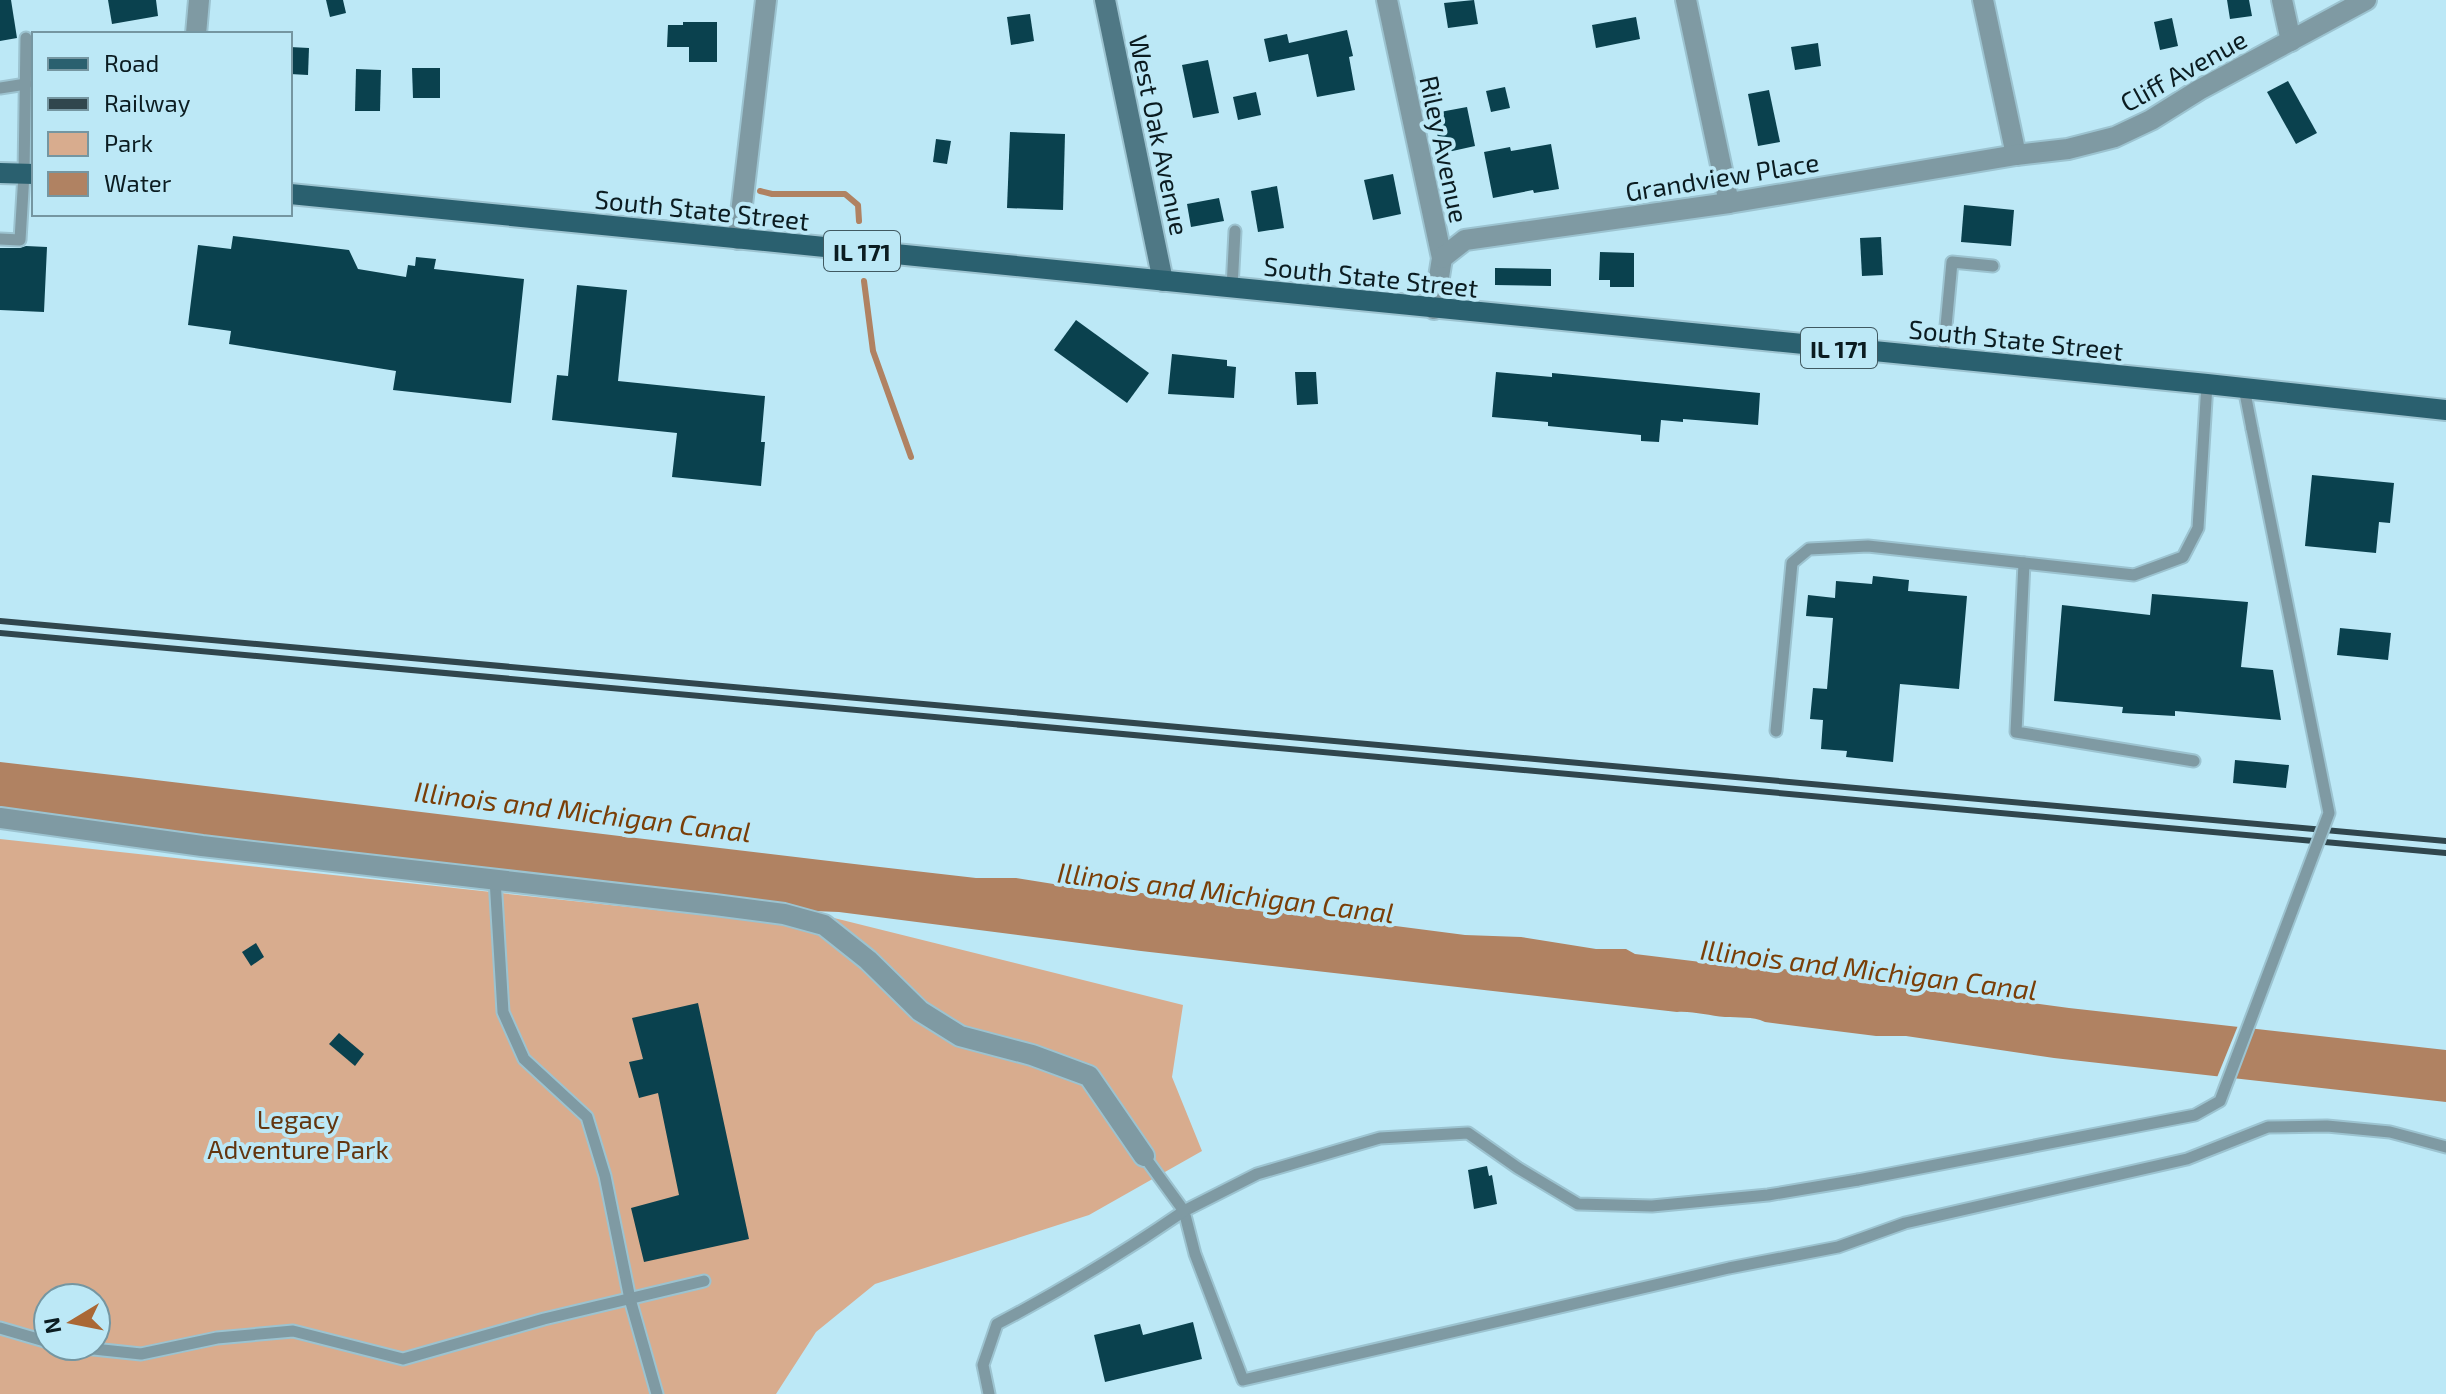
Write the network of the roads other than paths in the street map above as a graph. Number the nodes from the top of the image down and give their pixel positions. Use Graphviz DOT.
graph roads {
  1 [pos="199,0"];
  2 [pos="766,0"];
  3 [pos="1105,0"];
  4 [pos="1387,0"];
  5 [pos="1686,0"];
  6 [pos="1983,0"];
  7 [pos="2282,0"];
  8 [pos="2366,0"];
  9 [pos="196,32"];
  10 [pos="26,38"];
  11 [pos="2291,41"];
  12 [pos="26,84"];
  13 [pos="0,88"];
  14 [pos="29,113"];
  15 [pos="2016,155"];
  16 [pos="0,173"];
  17 [pos="29,174"];
  18 [pos="292,194"];
  19 [pos="1729,203"];
  20 [pos="1235,231"];
  21 [pos="0,239"];
  22 [pos="738,239"];
  23 [pos="1442,258"];
  24 [pos="1993,266"];
  25 [pos="1163,281"];
  26 [pos="1232,288"];
  27 [pos="1434,309"];
  28 [pos="1943,358"];
  29 [pos="2207,384"];
  30 [pos="2244,388"];
  31 [pos="2446,410"];
  32 [pos="2024,563"];
  33 [pos="1776,731"];
  34 [pos="2194,761"];
  35 [pos="0,818"];
  36 [pos="495,879"];
  37 [pos="2446,1147"];
  38 [pos="1144,1156"];
  39 [pos="1184,1211"];
  40 [pos="704,1281"];
  41 [pos="630,1299"];
  42 [pos="0,1328"];
  43 [pos="32,1337"];
  44 [pos="112,1351"];
  45 [pos="657,1394"];
  46 [pos="989,1394"];
  1 -- 9 [label="street"];
  2 -- 22 [label="street"];
  3 -- 25 [label="street, West Oak Avenue"];
  4 -- 23 [label="street, Riley Avenue"];
  5 -- 19 [label="street"];
  6 -- 15 [label="street"];
  7 -- 11 [label="street"];
  8 -- 11 [label="street, Cliff Avenue"];
  10 -- 12 [label="lane"];
  11 -- 15 [label="street, Cliff Avenue"];
  12 -- 13 [label="lane"];
  12 -- 14 [label="lane"];
  14 -- 17 [label="lane"];
  15 -- 19 [label="street, Grandview Place"];
  16 -- 17 [label="main road"];
  17 -- 21 [label="lane"];
  18 -- 22 [label="main road, South State Street / IL 171"];
  19 -- 23 [label="street, Grandview Place"];
  20 -- 26 [label="lane"];
  22 -- 25 [label="main road, South State Street / IL 171"];
  23 -- 27 [label="street, Riley Avenue"];
  24 -- 28 [label="lane"];
  25 -- 26 [label="main road, South State Street / IL 171"];
  26 -- 27 [label="main road, South State Street / IL 171"];
  27 -- 28 [label="main road, South State Street / IL 171"];
  28 -- 29 [label="main road, South State Street / IL 171"];
  29 -- 30 [label="main road, South State Street / IL 171"];
  29 -- 32 [label="lane"];
  30 -- 31 [label="main road, South State Street / IL 171"];
  30 -- 39 [label="lane, bridge"];
  32 -- 33 [label="lane"];
  32 -- 34 [label="lane"];
  35 -- 36 [label="street"];
  36 -- 38 [label="street"];
  36 -- 41 [label="lane"];
  37 -- 39 [label="lane"];
  38 -- 39 [label="lane"];
  39 -- 46 [label="lane"];
  40 -- 41 [label="lane"];
  41 -- 44 [label="lane"];
  41 -- 45 [label="lane"];
  42 -- 43 [label="lane"];
}
